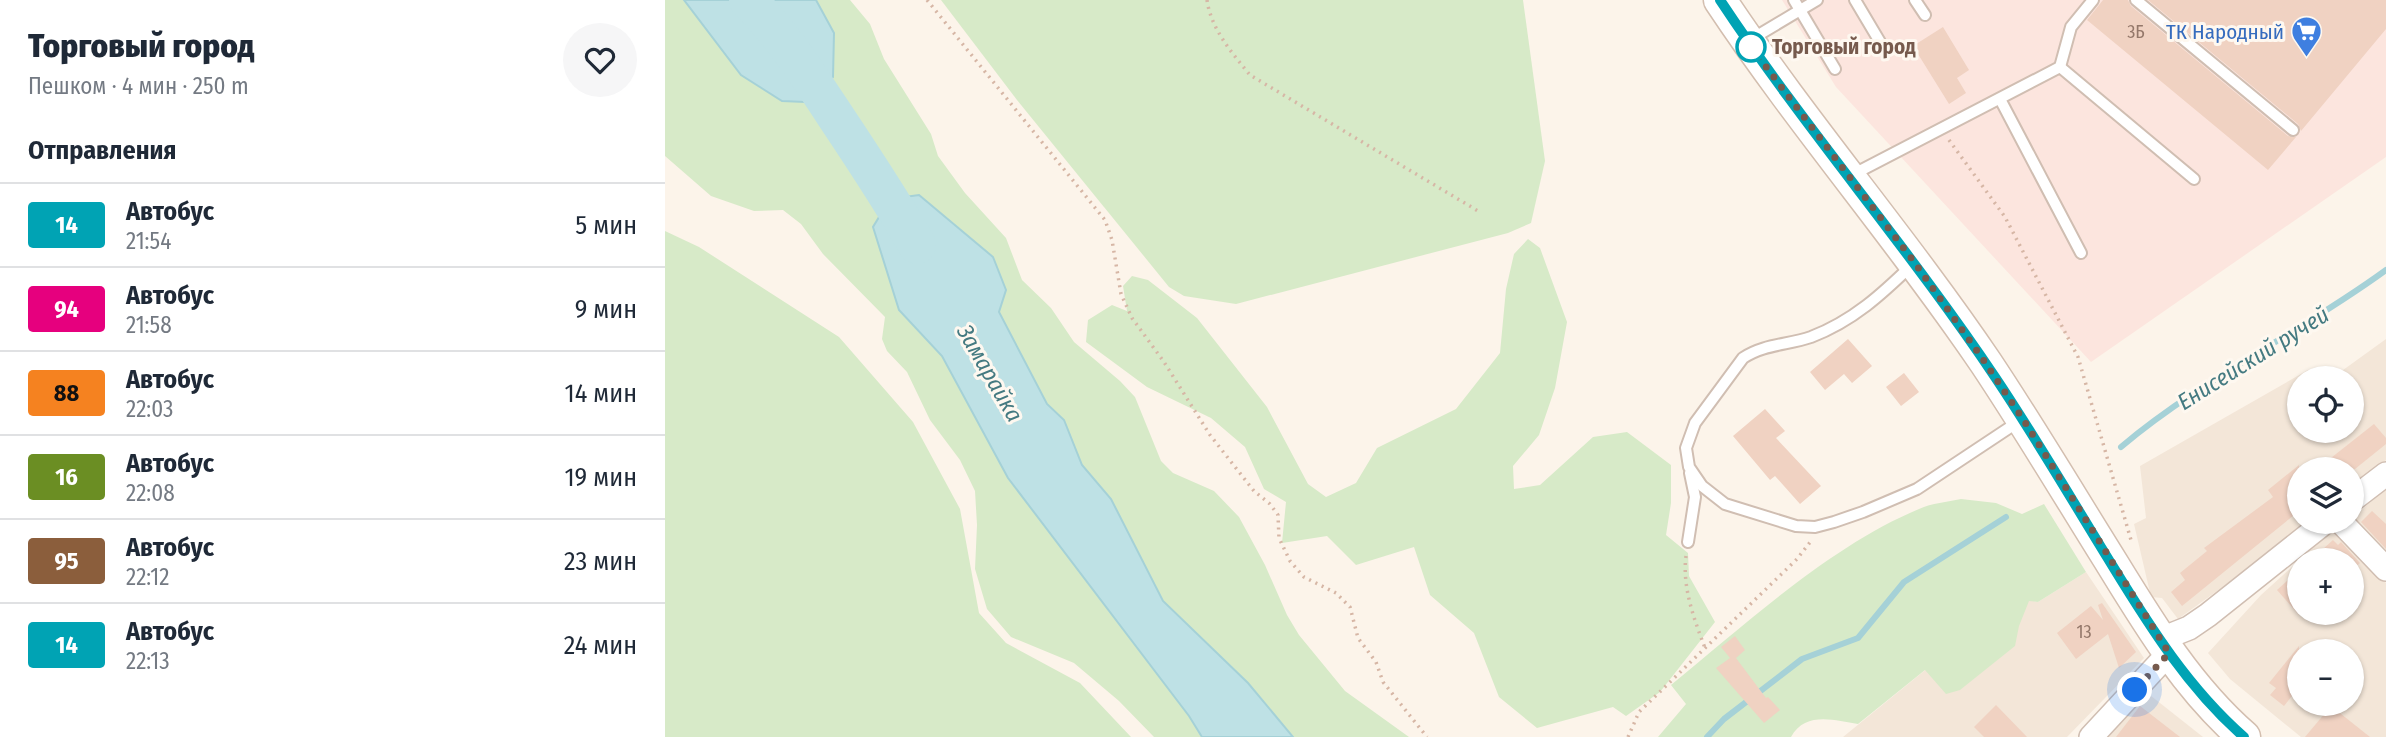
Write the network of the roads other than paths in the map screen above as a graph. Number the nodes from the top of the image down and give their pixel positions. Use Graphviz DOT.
graph roads {
  1 [pos="1720,0"];
  2 [pos="1794,0"];
  3 [pos="1817,0"];
  4 [pos="1855,0"];
  5 [pos="1915,0"];
  6 [pos="2093,0"];
  7 [pos="2136,0"];
  8 [pos="1800,10"];
  9 [pos="1925,15"];
  10 [pos="1748,42"];
  11 [pos="1880,42"];
  12 [pos="2060,67"];
  13 [pos="1835,69"];
  14 [pos="2000,99"];
  15 [pos="2293,130"];
  16 [pos="1848,177"];
  17 [pos="2194,179"];
  18 [pos="2081,253"];
  19 [pos="1915,263"];
  20 [pos="2023,419"];
  21 [pos="1689,467"];
  22 [pos="2386,474"];
  23 [pos="2364,491"];
  24 [pos="2310,534"];
  25 [pos="2352,534"];
  26 [pos="1688,541"];
  27 [pos="2386,569"];
  28 [pos="2164,647"];
  29 [pos="2091,737"];
  30 [pos="2244,737"];
  1 -- 10 [label="street"];
  2 -- 8 [label="lane"];
  3 -- 8 [label="lane"];
  4 -- 11 [label="lane"];
  5 -- 9 [label="lane"];
  6 -- 12 [label="lane"];
  7 -- 15 [label="lane"];
  8 -- 10 [label="lane"];
  8 -- 13 [label="lane"];
  10 -- 16 [label="street"];
  12 -- 14 [label="lane"];
  12 -- 17 [label="lane"];
  14 -- 16 [label="lane"];
  14 -- 18 [label="lane"];
  16 -- 19 [label="street"];
  19 -- 20 [label="street"];
  19 -- 21 [label="lane"];
  20 -- 21 [label="lane"];
  20 -- 28 [label="street"];
  21 -- 26 [label="lane"];
  22 -- 23 [label="street"];
  24 -- 28 [label="street"];
  25 -- 27 [label="street"];
  28 -- 29 [label="street"];
  28 -- 30 [label="street"];
}
